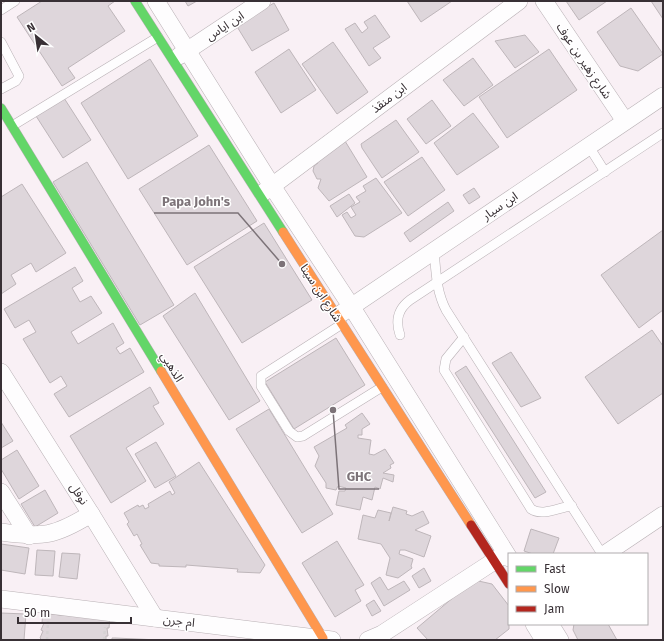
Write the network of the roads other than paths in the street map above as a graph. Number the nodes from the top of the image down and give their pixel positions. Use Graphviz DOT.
graph roads {
  1 [pos="15,1"];
  2 [pos="135,1"];
  3 [pos="156,1"];
  4 [pos="262,1"];
  5 [pos="519,1"];
  6 [pos="544,1"];
  7 [pos="1,10"];
  8 [pos="158,37"];
  9 [pos="1,42"];
  10 [pos="187,50"];
  11 [pos="172,60"];
  12 [pos="1,89"];
  13 [pos="663,96"];
  14 [pos="1,108"];
  15 [pos="625,120"];
  16 [pos="12,126"];
  17 [pos="663,134"];
  18 [pos="588,146"];
  19 [pos="605,172"];
  20 [pos="272,186"];
  21 [pos="258,196"];
  22 [pos="434,250"];
  23 [pos="437,283"];
  24 [pos="351,306"];
  25 [pos="339,320"];
  26 [pos="400,335"];
  27 [pos="464,338"];
  28 [pos="1,372"];
  29 [pos="382,387"];
  30 [pos="1,492"];
  31 [pos="572,506"];
  32 [pos="91,514"];
  33 [pos="663,515"];
  34 [pos="1,532"];
  35 [pos="29,536"];
  36 [pos="602,553"];
  37 [pos="605,553"];
  38 [pos="503,558"];
  39 [pos="508,580"];
  40 [pos="1,599"];
  41 [pos="155,618"];
  42 [pos="535,625"];
  43 [pos="551,625"];
  44 [pos="327,639"];
  45 [pos="368,640"];
  46 [pos="544,640"];
  47 [pos="560,640"];
  1 -- 7 [label="lane"];
  2 -- 8 [label="street, شارع ابن سينا"];
  3 -- 10 [label="street, شارع ابن سينا"];
  4 -- 10 [label="street, ابن اياس"];
  5 -- 20 [label="street, ابن منقذ"];
  6 -- 15 [label="street, شارع زهير بن عوف"];
  8 -- 11 [label="street, شارع ابن سينا"];
  8 -- 16 [label="lane"];
  9 -- 12 [label="lane"];
  10 -- 11 [label="street, ابن اياس"];
  10 -- 20 [label="street, شارع ابن سينا"];
  11 -- 21 [label="street, شارع ابن سينا"];
  13 -- 15 [label="street, ابن سيار"];
  14 -- 16 [label="street, الذهبي"];
  15 -- 18 [label="street, ابن سيار"];
  16 -- 44 [label="street, الذهبي"];
  17 -- 19 [label="lane"];
  18 -- 19 [label="lane"];
  18 -- 22 [label="street, ابن سيار"];
  19 -- 23 [label="lane"];
  20 -- 21 [label="street, ابن منقذ"];
  20 -- 24 [label="street, شارع ابن سينا"];
  21 -- 25 [label="street, شارع ابن سينا"];
  22 -- 23 [label="lane"];
  22 -- 24 [label="street, ابن سيار"];
  23 -- 26 [label="lane"];
  23 -- 27 [label="lane"];
  24 -- 25 [label="street, ابن سيار"];
  24 -- 38 [label="street, شارع ابن سينا"];
  25 -- 29 [label="street, شارع ابن سينا"];
  25 -- 29 [label="lane"];
  27 -- 31 [label="lane"];
  27 -- 31 [label="lane"];
  28 -- 32 [label="street, نوفل"];
  29 -- 38 [label="street, شارع ابن سينا"];
  30 -- 35 [label="street"];
  31 -- 36 [label="lane"];
  32 -- 35 [label="street"];
  32 -- 41 [label="street, نوفل"];
  33 -- 37 [label="street"];
  34 -- 35 [label="street"];
  38 -- 39 [label="street, شارع ابن سينا"];
  38 -- 45 [label="street"];
  40 -- 41 [label="street, ام جرن"];
  41 -- 44 [label="street, ام جرن"];
  42 -- 46 [label="street"];
  43 -- 47 [label="street"];
}
